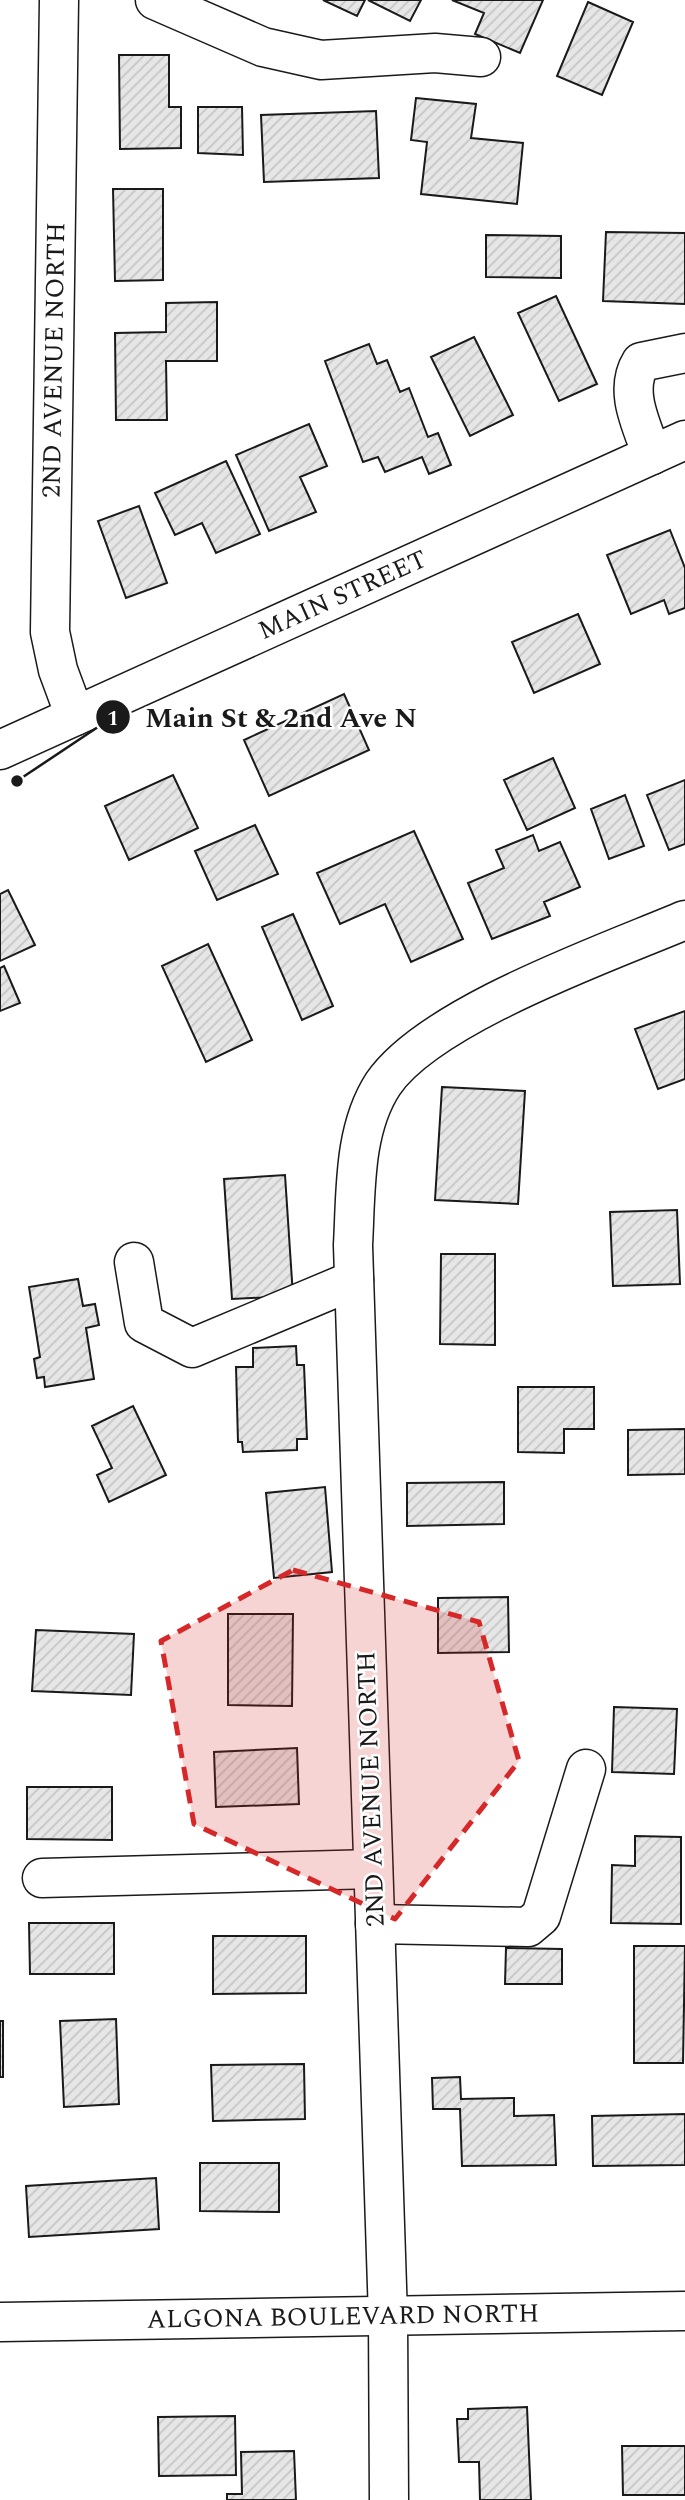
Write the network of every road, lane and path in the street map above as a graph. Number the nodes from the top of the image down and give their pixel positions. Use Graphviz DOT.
graph roads {
  1 [pos="59,0"];
  2 [pos="155,0"];
  3 [pos="481,57"];
  4 [pos="685,353"];
  5 [pos="668,448"];
  6 [pos="75,716"];
  7 [pos="0,750"];
  8 [pos="685,920"];
  9 [pos="134,1262"];
  10 [pos="354,1280"];
  11 [pos="586,1769"];
  12 [pos="373,1869"];
  13 [pos="42,1878"];
  14 [pos="375,1924"];
  15 [pos="685,2311"];
  16 [pos="388,2317"];
  17 [pos="0,2322"];
  18 [pos="389,2500"];
  1 -- 6 [label="street, 2ND AVENUE NORTH"];
  2 -- 3 [label="street"];
  4 -- 5 [label="street"];
  5 -- 6 [label="street, MAIN STREET"];
  6 -- 7 [label="street, MAIN STREET"];
  8 -- 10 [label="street, 2ND AVENUE NORTH"];
  9 -- 10 [label="street"];
  10 -- 12 [label="street, 2ND AVENUE NORTH"];
  11 -- 14 [label="street"];
  12 -- 13 [label="street"];
  12 -- 14 [label="street, 2ND AVENUE NORTH"];
  14 -- 16 [label="street, 2ND AVENUE NORTH"];
  15 -- 16 [label="street, ALGONA BOULEVARD NORTH"];
  16 -- 17 [label="street, ALGONA BOULEVARD NORTH"];
  16 -- 18 [label="street, 2ND AVENUE NORTH"];
}
